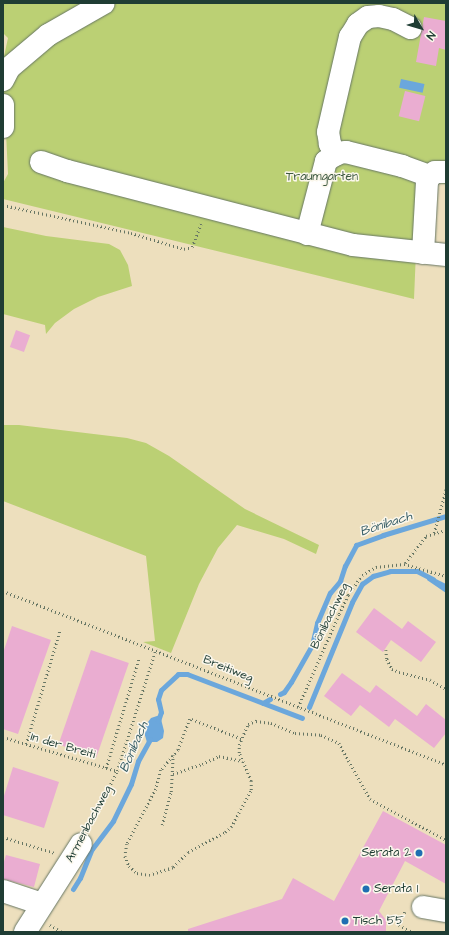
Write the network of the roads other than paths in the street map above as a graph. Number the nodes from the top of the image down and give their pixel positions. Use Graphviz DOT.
graph roads {
  1 [pos="104,3"];
  2 [pos="411,28"];
  3 [pos="3,80"];
  4 [pos="3,105"];
  5 [pos="3,128"];
  6 [pos="336,154"];
  7 [pos="41,162"];
  8 [pos="438,174"];
  9 [pos="307,234"];
  10 [pos="423,253"];
  11 [pos="446,255"];
  12 [pos="77,850"];
  13 [pos="3,891"];
  14 [pos="42,904"];
  15 [pos="423,907"];
  16 [pos="446,911"];
  17 [pos="24,932"];
  1 -- 3 [label="street"];
  2 -- 6 [label="street"];
  4 -- 5 [label="street"];
  6 -- 8 [label="street"];
  6 -- 9 [label="street"];
  7 -- 9 [label="street"];
  8 -- 10 [label="street"];
  9 -- 10 [label="street"];
  10 -- 11 [label="street"];
  12 -- 14 [label="street, Armenbachweg"];
  13 -- 14 [label="street"];
  14 -- 17 [label="street, Armenbachweg"];
  15 -- 16 [label="street"];
}
